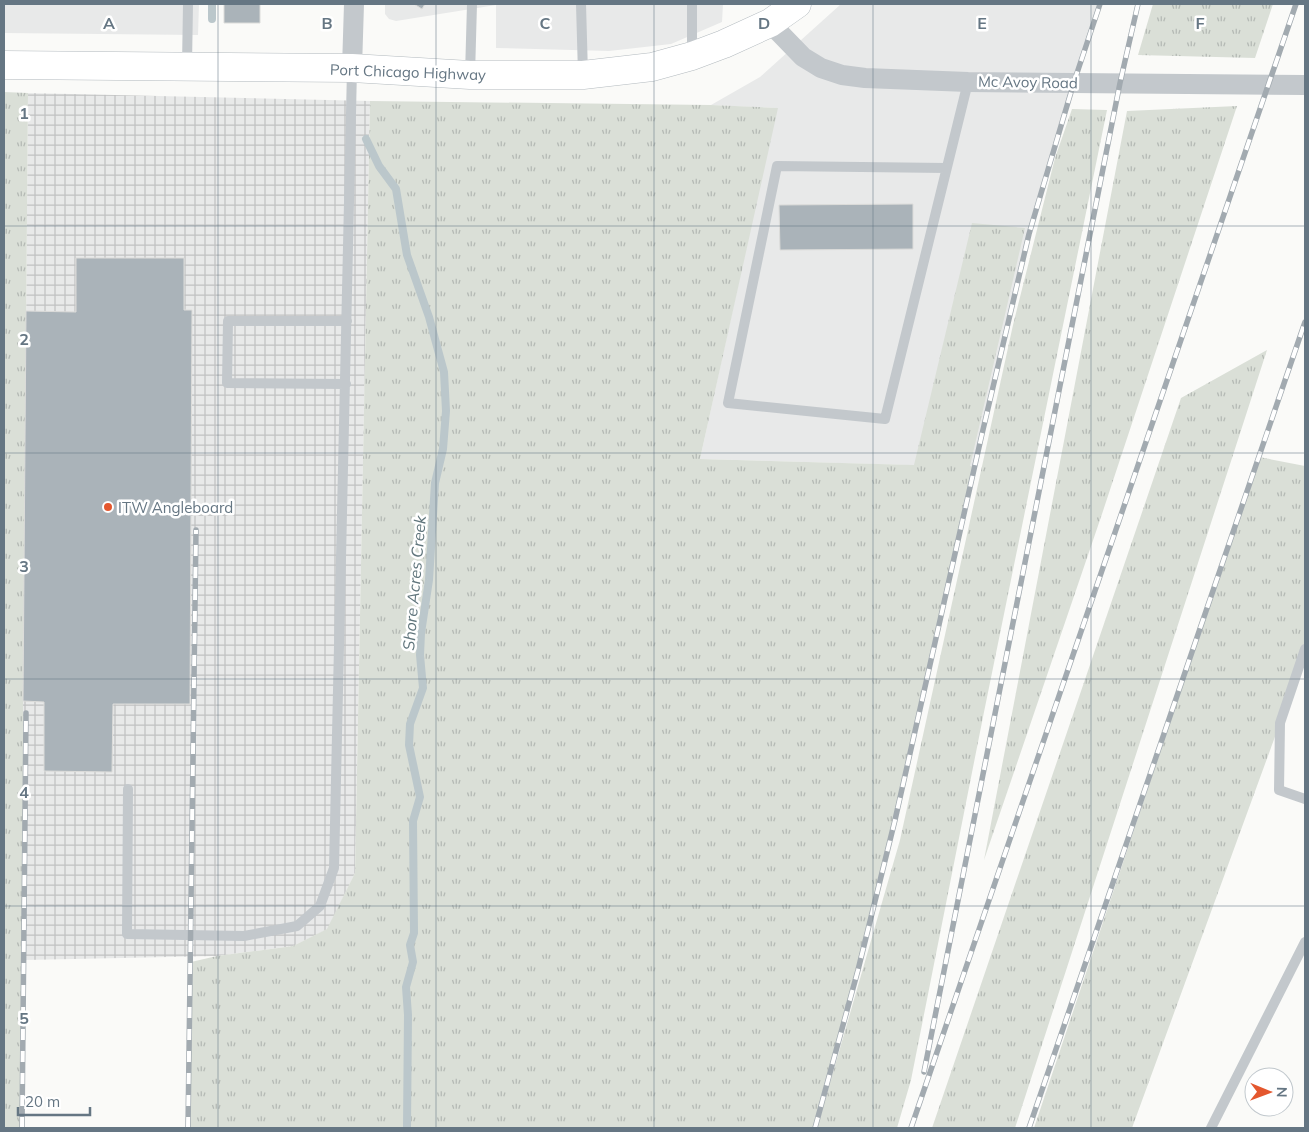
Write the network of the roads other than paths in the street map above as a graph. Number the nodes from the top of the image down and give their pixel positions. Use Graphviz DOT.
graph roads {
  1 [pos="188,4"];
  2 [pos="354,4"];
  3 [pos="472,4"];
  4 [pos="581,4"];
  5 [pos="692,4"];
  6 [pos="797,4"];
  7 [pos="770,23"];
  8 [pos="692,56"];
  9 [pos="4,65"];
  10 [pos="187,66"];
  11 [pos="352,68"];
  12 [pos="470,75"];
  13 [pos="583,75"];
  14 [pos="968,82"];
  15 [pos="1305,85"];
  16 [pos="946,168"];
  17 [pos="348,322"];
  18 [pos="346,384"];
  19 [pos="1305,649"];
  20 [pos="128,789"];
  21 [pos="1305,799"];
  22 [pos="1305,942"];
  23 [pos="1211,1128"];
  1 -- 10 [label="lane"];
  2 -- 11 [label="street"];
  3 -- 12 [label="lane"];
  4 -- 13 [label="lane"];
  5 -- 8 [label="lane"];
  6 -- 7 [label="street, Port Chicago Highway"];
  7 -- 8 [label="street, Port Chicago Highway"];
  7 -- 14 [label="street, Mc Avoy Road"];
  8 -- 13 [label="street, Port Chicago Highway"];
  9 -- 10 [label="street, Port Chicago Highway"];
  10 -- 11 [label="street, Port Chicago Highway"];
  11 -- 12 [label="street, Port Chicago Highway"];
  11 -- 17 [label="lane"];
  12 -- 13 [label="street, Port Chicago Highway"];
  14 -- 15 [label="street, Mc Avoy Road"];
  14 -- 16 [label="lane"];
  16 -- 16 [label="lane"];
  17 -- 18 [label="lane"];
  17 -- 18 [label="lane"];
  18 -- 20 [label="lane"];
  19 -- 21 [label="lane"];
  22 -- 23 [label="lane"];
}
